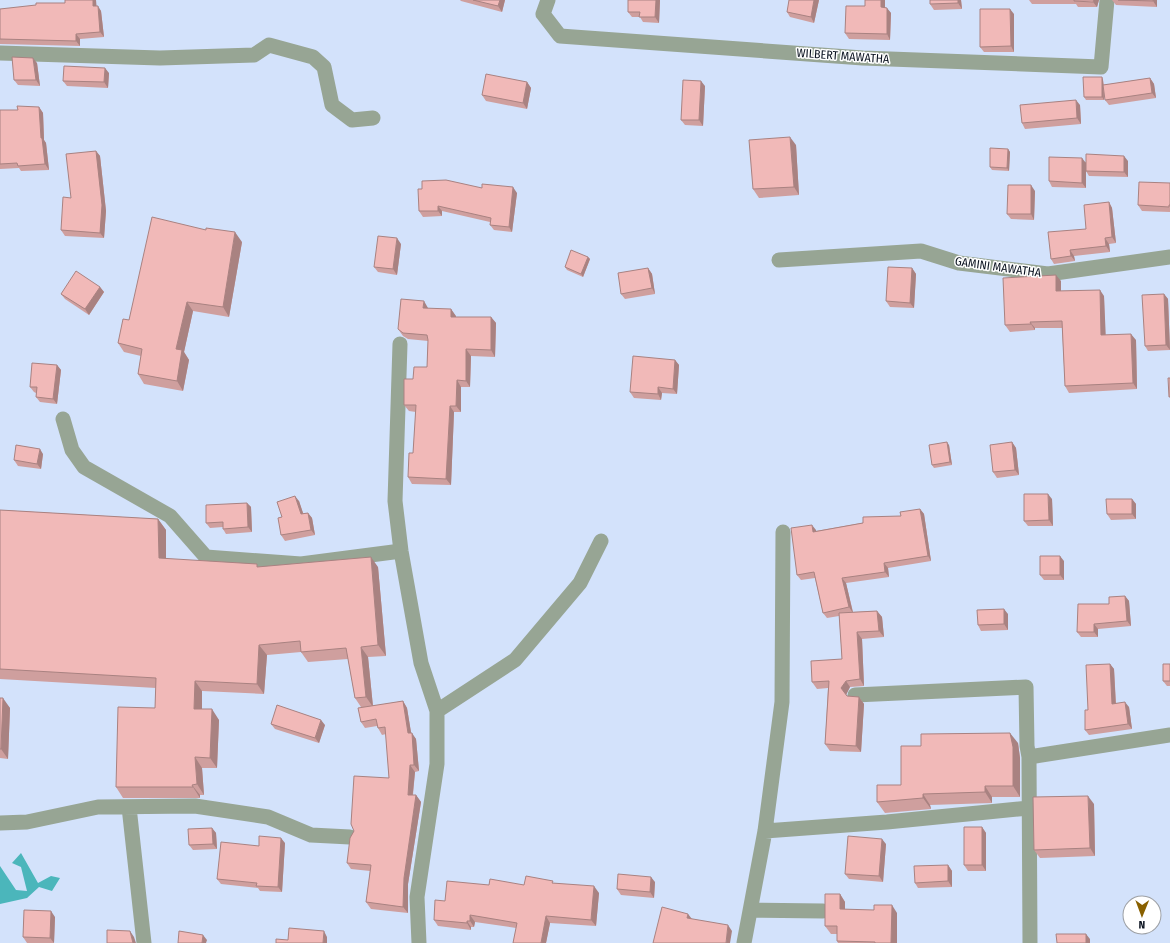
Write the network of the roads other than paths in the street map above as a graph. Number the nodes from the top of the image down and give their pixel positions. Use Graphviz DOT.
graph roads {
  1 [pos="548,0"];
  2 [pos="1107,0"];
  3 [pos="0,53"];
  4 [pos="373,118"];
  5 [pos="1170,257"];
  6 [pos="779,260"];
  7 [pos="400,344"];
  8 [pos="63,419"];
  9 [pos="783,532"];
  10 [pos="601,541"];
  11 [pos="401,551"];
  12 [pos="855,694"];
  13 [pos="436,711"];
  14 [pos="1170,735"];
  15 [pos="1029,757"];
  16 [pos="129,807"];
  17 [pos="1029,808"];
  18 [pos="0,823"];
  19 [pos="765,831"];
  20 [pos="350,837"];
  21 [pos="751,910"];
  22 [pos="823,911"];
  23 [pos="144,943"];
  24 [pos="419,943"];
  25 [pos="744,943"];
  26 [pos="1030,943"];
  1 -- 2 [label="street, WILBERT MAWATHA"];
  3 -- 4 [label="street"];
  5 -- 6 [label="street, GAMINI MAWATHA"];
  7 -- 11 [label="street"];
  8 -- 11 [label="street"];
  9 -- 19 [label="street"];
  10 -- 13 [label="street"];
  11 -- 13 [label="street"];
  12 -- 15 [label="street"];
  13 -- 24 [label="street"];
  14 -- 15 [label="street"];
  15 -- 17 [label="street"];
  16 -- 18 [label="street"];
  16 -- 20 [label="street"];
  16 -- 23 [label="street"];
  17 -- 19 [label="street"];
  17 -- 26 [label="street"];
  19 -- 21 [label="street"];
  21 -- 22 [label="street"];
  21 -- 25 [label="street"];
}
